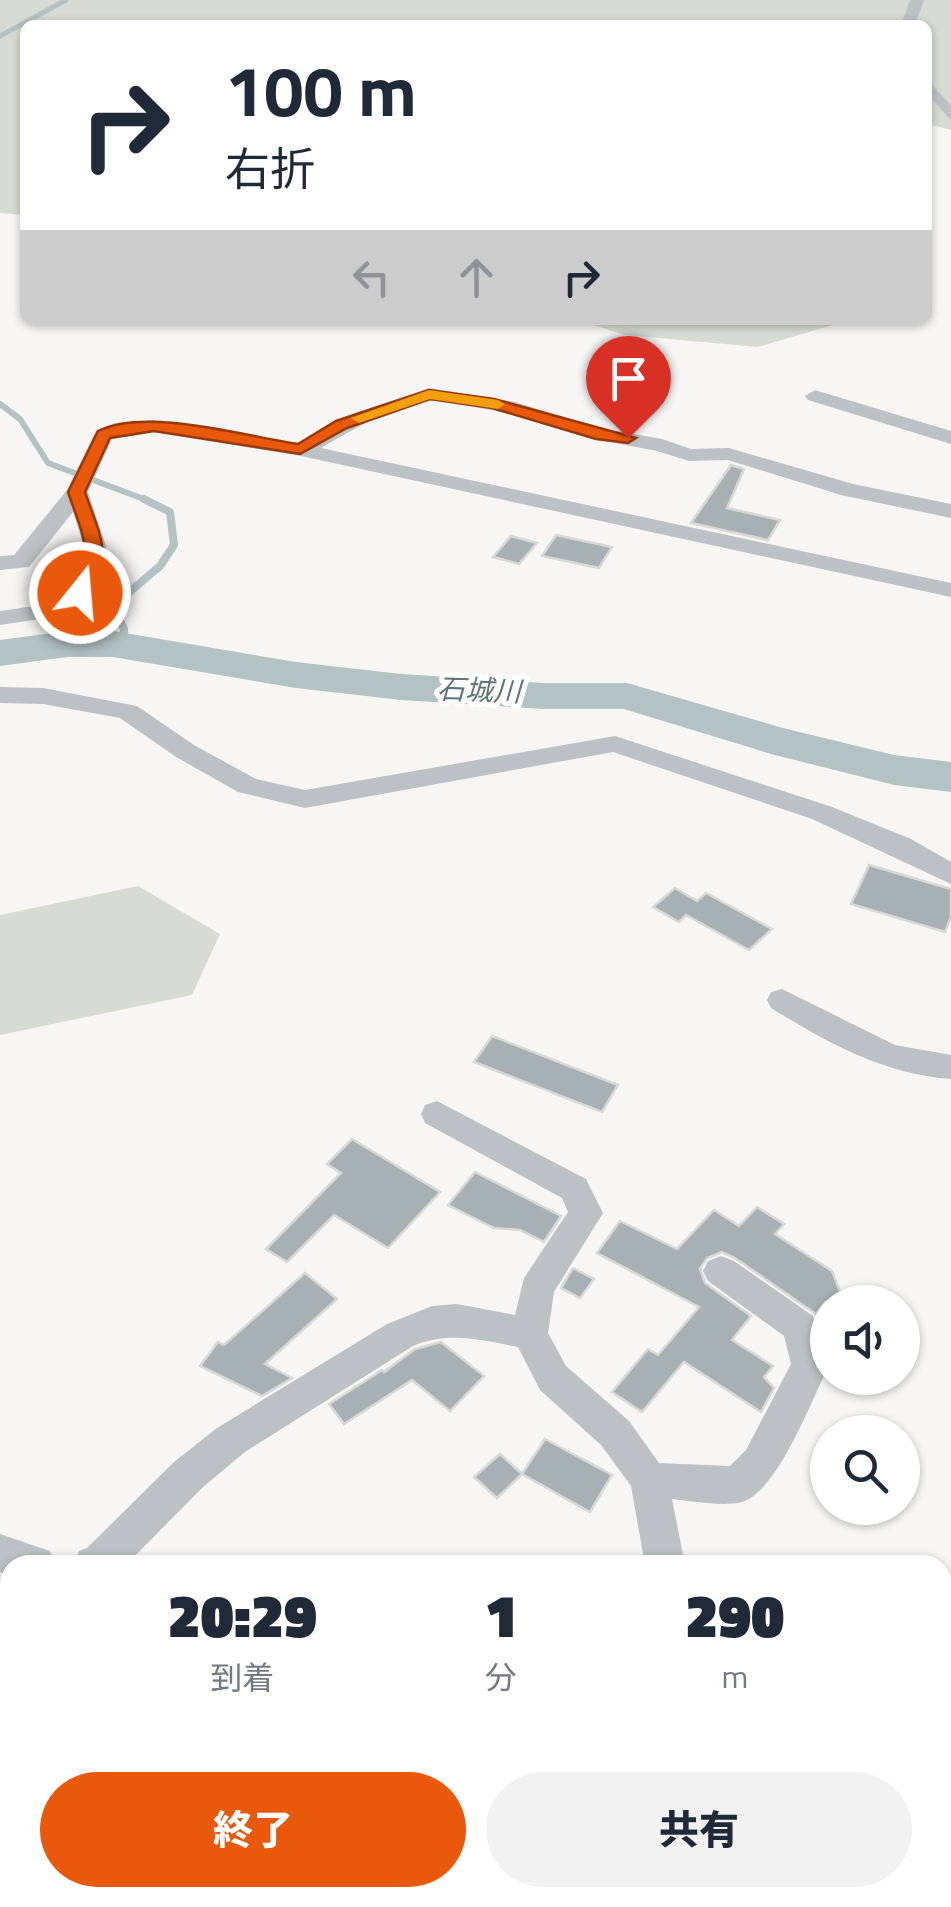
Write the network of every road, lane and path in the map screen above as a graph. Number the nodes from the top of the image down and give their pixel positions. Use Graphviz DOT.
graph roads {
  1 [pos="932,91"];
  2 [pos="951,115"];
  3 [pos="815,396"];
  4 [pos="951,438"];
  5 [pos="300,450"];
  6 [pos="77,492"];
  7 [pos="951,511"];
  8 [pos="0,562"];
  9 [pos="951,590"];
  10 [pos="0,618"];
  11 [pos="0,696"];
  12 [pos="951,874"];
  13 [pos="782,1000"];
  14 [pos="951,1067"];
  15 [pos="437,1114"];
  16 [pos="721,1271"];
  17 [pos="530,1334"];
  18 [pos="649,1480"];
  19 [pos="108,1555"];
  20 [pos="663,1555"];
  1 -- 2 [label="street"];
  3 -- 4 [label="street"];
  5 -- 6 [label="street"];
  5 -- 7 [label="street"];
  5 -- 9 [label="street"];
  6 -- 8 [label="street"];
  6 -- 10 [label="street"];
  11 -- 12 [label="street"];
  13 -- 14 [label="street"];
  15 -- 17 [label="street"];
  16 -- 18 [label="street"];
  17 -- 18 [label="street"];
  17 -- 19 [label="street"];
  18 -- 20 [label="street"];
}
